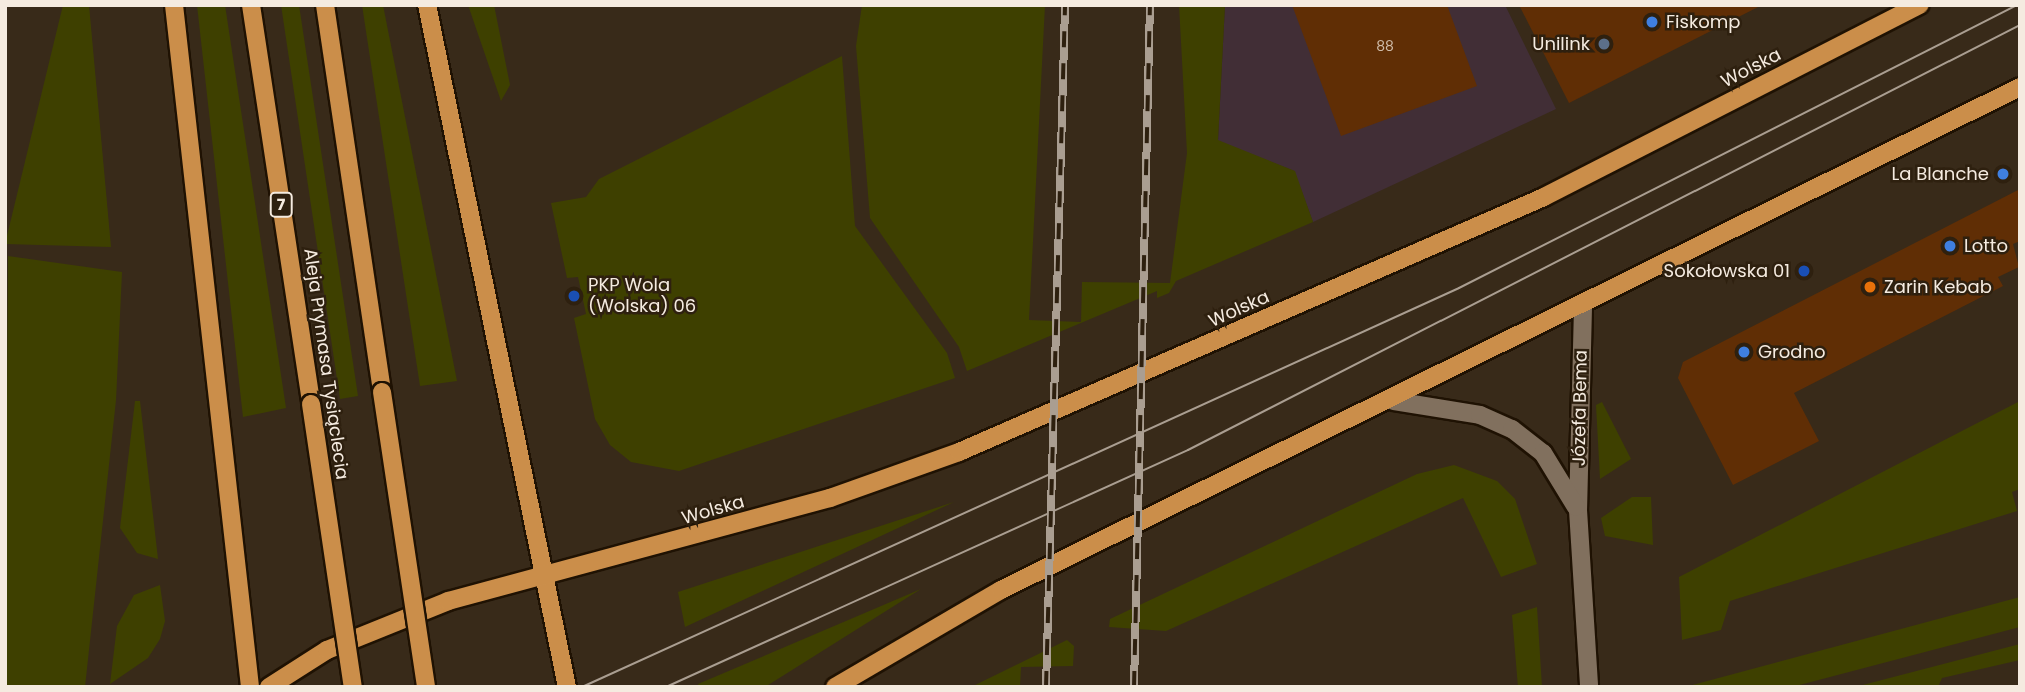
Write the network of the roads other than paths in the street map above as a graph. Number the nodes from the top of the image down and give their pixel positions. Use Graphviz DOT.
graph roads {
  1 [pos="174,5"];
  2 [pos="251,5"];
  3 [pos="326,5"];
  4 [pos="428,5"];
  5 [pos="1920,5"];
  6 [pos="2020,88"];
  7 [pos="1583,307"];
  8 [pos="1394,401"];
  9 [pos="1578,510"];
  10 [pos="545,577"];
  11 [pos="250,687"];
  12 [pos="270,687"];
  13 [pos="353,687"];
  14 [pos="426,687"];
  15 [pos="566,687"];
  16 [pos="835,687"];
  17 [pos="1589,687"];
  1 -- 11 [label="main road"];
  2 -- 13 [label="main road, Aleja Prymasa Tysiąclecia / 7, bridge"];
  3 -- 14 [label="main road, bridge"];
  4 -- 10 [label="main road"];
  5 -- 10 [label="main road, Wolska"];
  6 -- 7 [label="main road"];
  7 -- 8 [label="main road"];
  7 -- 9 [label="street, Józefa Bema"];
  8 -- 9 [label="street, Józefa Bema"];
  8 -- 16 [label="main road"];
  9 -- 17 [label="street, Józefa Bema"];
  10 -- 12 [label="main road, Wolska"];
  10 -- 15 [label="main road"];
}
